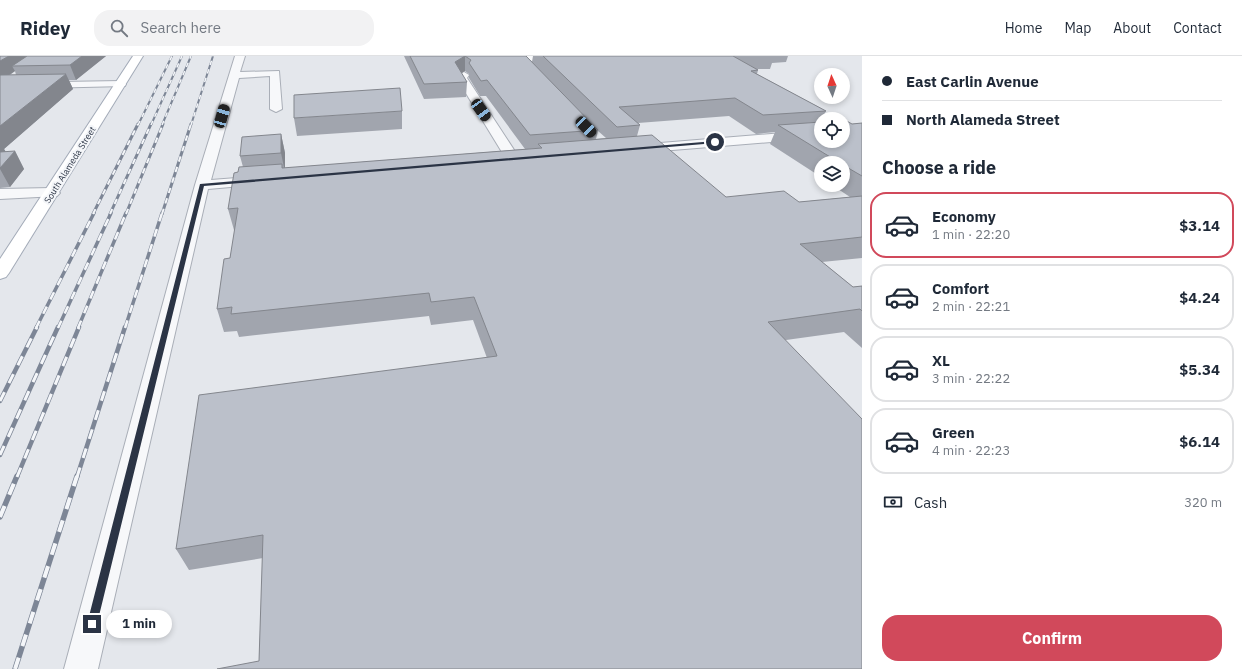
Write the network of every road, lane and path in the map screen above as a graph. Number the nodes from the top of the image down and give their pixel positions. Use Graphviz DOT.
graph roads {
  1 [pos="138,56"];
  2 [pos="571,56"];
  3 [pos="237,66"];
  4 [pos="21,73"];
  5 [pos="464,75"];
  6 [pos="543,82"];
  7 [pos="121,84"];
  8 [pos="2,90"];
  9 [pos="276,109"];
  10 [pos="814,135"];
  11 [pos="624,150"];
  12 [pos="527,158"];
  13 [pos="513,159"];
  14 [pos="497,160"];
  15 [pos="274,179"];
  16 [pos="202,185"];
  17 [pos="52,193"];
  18 [pos="0,194"];
  19 [pos="0,273"];
  20 [pos="81,669"];
  1 -- 7 [label="main road, South Alameda Street"];
  2 -- 6 [label="street"];
  3 -- 9 [label="street"];
  3 -- 16 [label="street"];
  4 -- 8 [label="street"];
  5 -- 13 [label="street"];
  7 -- 8 [label="street"];
  7 -- 17 [label="main road, South Alameda Street"];
  10 -- 11 [label="street"];
  12 -- 13 [label="street"];
  13 -- 14 [label="street"];
  15 -- 16 [label="street"];
  16 -- 20 [label="street"];
  17 -- 18 [label="street"];
  17 -- 19 [label="main road, South Alameda Street"];
}
